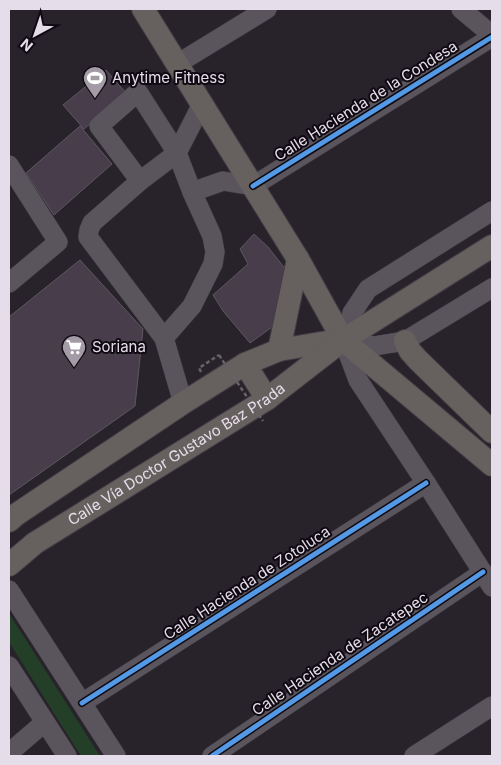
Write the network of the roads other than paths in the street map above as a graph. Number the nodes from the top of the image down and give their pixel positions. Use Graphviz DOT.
graph roads {
  1 [pos="143,9"];
  2 [pos="267,9"];
  3 [pos="461,9"];
  4 [pos="492,36"];
  5 [pos="177,64"];
  6 [pos="202,104"];
  7 [pos="177,153"];
  8 [pos="9,165"];
  9 [pos="140,181"];
  10 [pos="253,186"];
  11 [pos="192,192"];
  12 [pos="492,211"];
  13 [pos="492,246"];
  14 [pos="298,259"];
  15 [pos="9,283"];
  16 [pos="492,288"];
  17 [pos="164,338"];
  18 [pos="343,340"];
  19 [pos="405,341"];
  20 [pos="279,350"];
  21 [pos="245,364"];
  22 [pos="267,400"];
  23 [pos="183,403"];
  24 [pos="492,432"];
  25 [pos="492,465"];
  26 [pos="426,483"];
  27 [pos="9,521"];
  28 [pos="9,565"];
  29 [pos="488,579"];
  30 [pos="9,590"];
  31 [pos="9,666"];
  32 [pos="82,704"];
  33 [pos="492,706"];
  34 [pos="45,722"];
  35 [pos="9,753"];
  36 [pos="67,756"];
  37 [pos="116,756"];
  38 [pos="212,756"];
  39 [pos="414,756"];
  1 -- 5 [label="main road"];
  2 -- 5 [label="street"];
  3 -- 4 [label="street"];
  4 -- 10 [label="street, Calle Hacienda de la Condesa"];
  5 -- 6 [label="main road"];
  6 -- 7 [label="street"];
  6 -- 10 [label="main road"];
  7 -- 9 [label="street"];
  7 -- 9 [label="street"];
  7 -- 11 [label="street"];
  8 -- 15 [label="street"];
  9 -- 17 [label="street"];
  10 -- 11 [label="street"];
  10 -- 14 [label="main road"];
  11 -- 17 [label="street"];
  12 -- 18 [label="street"];
  13 -- 18 [label="main road, Calle Vía Doctor Gustavo Baz Prada"];
  14 -- 18 [label="main road"];
  14 -- 20 [label="main road"];
  16 -- 19 [label="street, Calle Vía Doctor Gustavo Baz Prada"];
  17 -- 23 [label="street"];
  18 -- 19 [label="street, Calle Vía Doctor Gustavo Baz Prada"];
  18 -- 20 [label="main road, Calle Vía Doctor Gustavo Baz Prada"];
  18 -- 22 [label="main road, Calle Vía Doctor Gustavo Baz Prada"];
  18 -- 25 [label="main road"];
  18 -- 26 [label="street"];
  19 -- 24 [label="main road"];
  20 -- 21 [label="main road, Calle Vía Doctor Gustavo Baz Prada"];
  21 -- 22 [label="main road"];
  21 -- 23 [label="main road, Calle Vía Doctor Gustavo Baz Prada"];
  22 -- 28 [label="main road, Calle Vía Doctor Gustavo Baz Prada"];
  23 -- 27 [label="main road, Calle Vía Doctor Gustavo Baz Prada"];
  26 -- 29 [label="street"];
  26 -- 32 [label="street, Calle Hacienda de Zotoluca"];
  29 -- 38 [label="street, Calle Hacienda de Zacatepec"];
  30 -- 32 [label="street"];
  31 -- 34 [label="street"];
  32 -- 37 [label="street"];
  33 -- 39 [label="street"];
  34 -- 35 [label="street"];
  34 -- 36 [label="street"];
}
